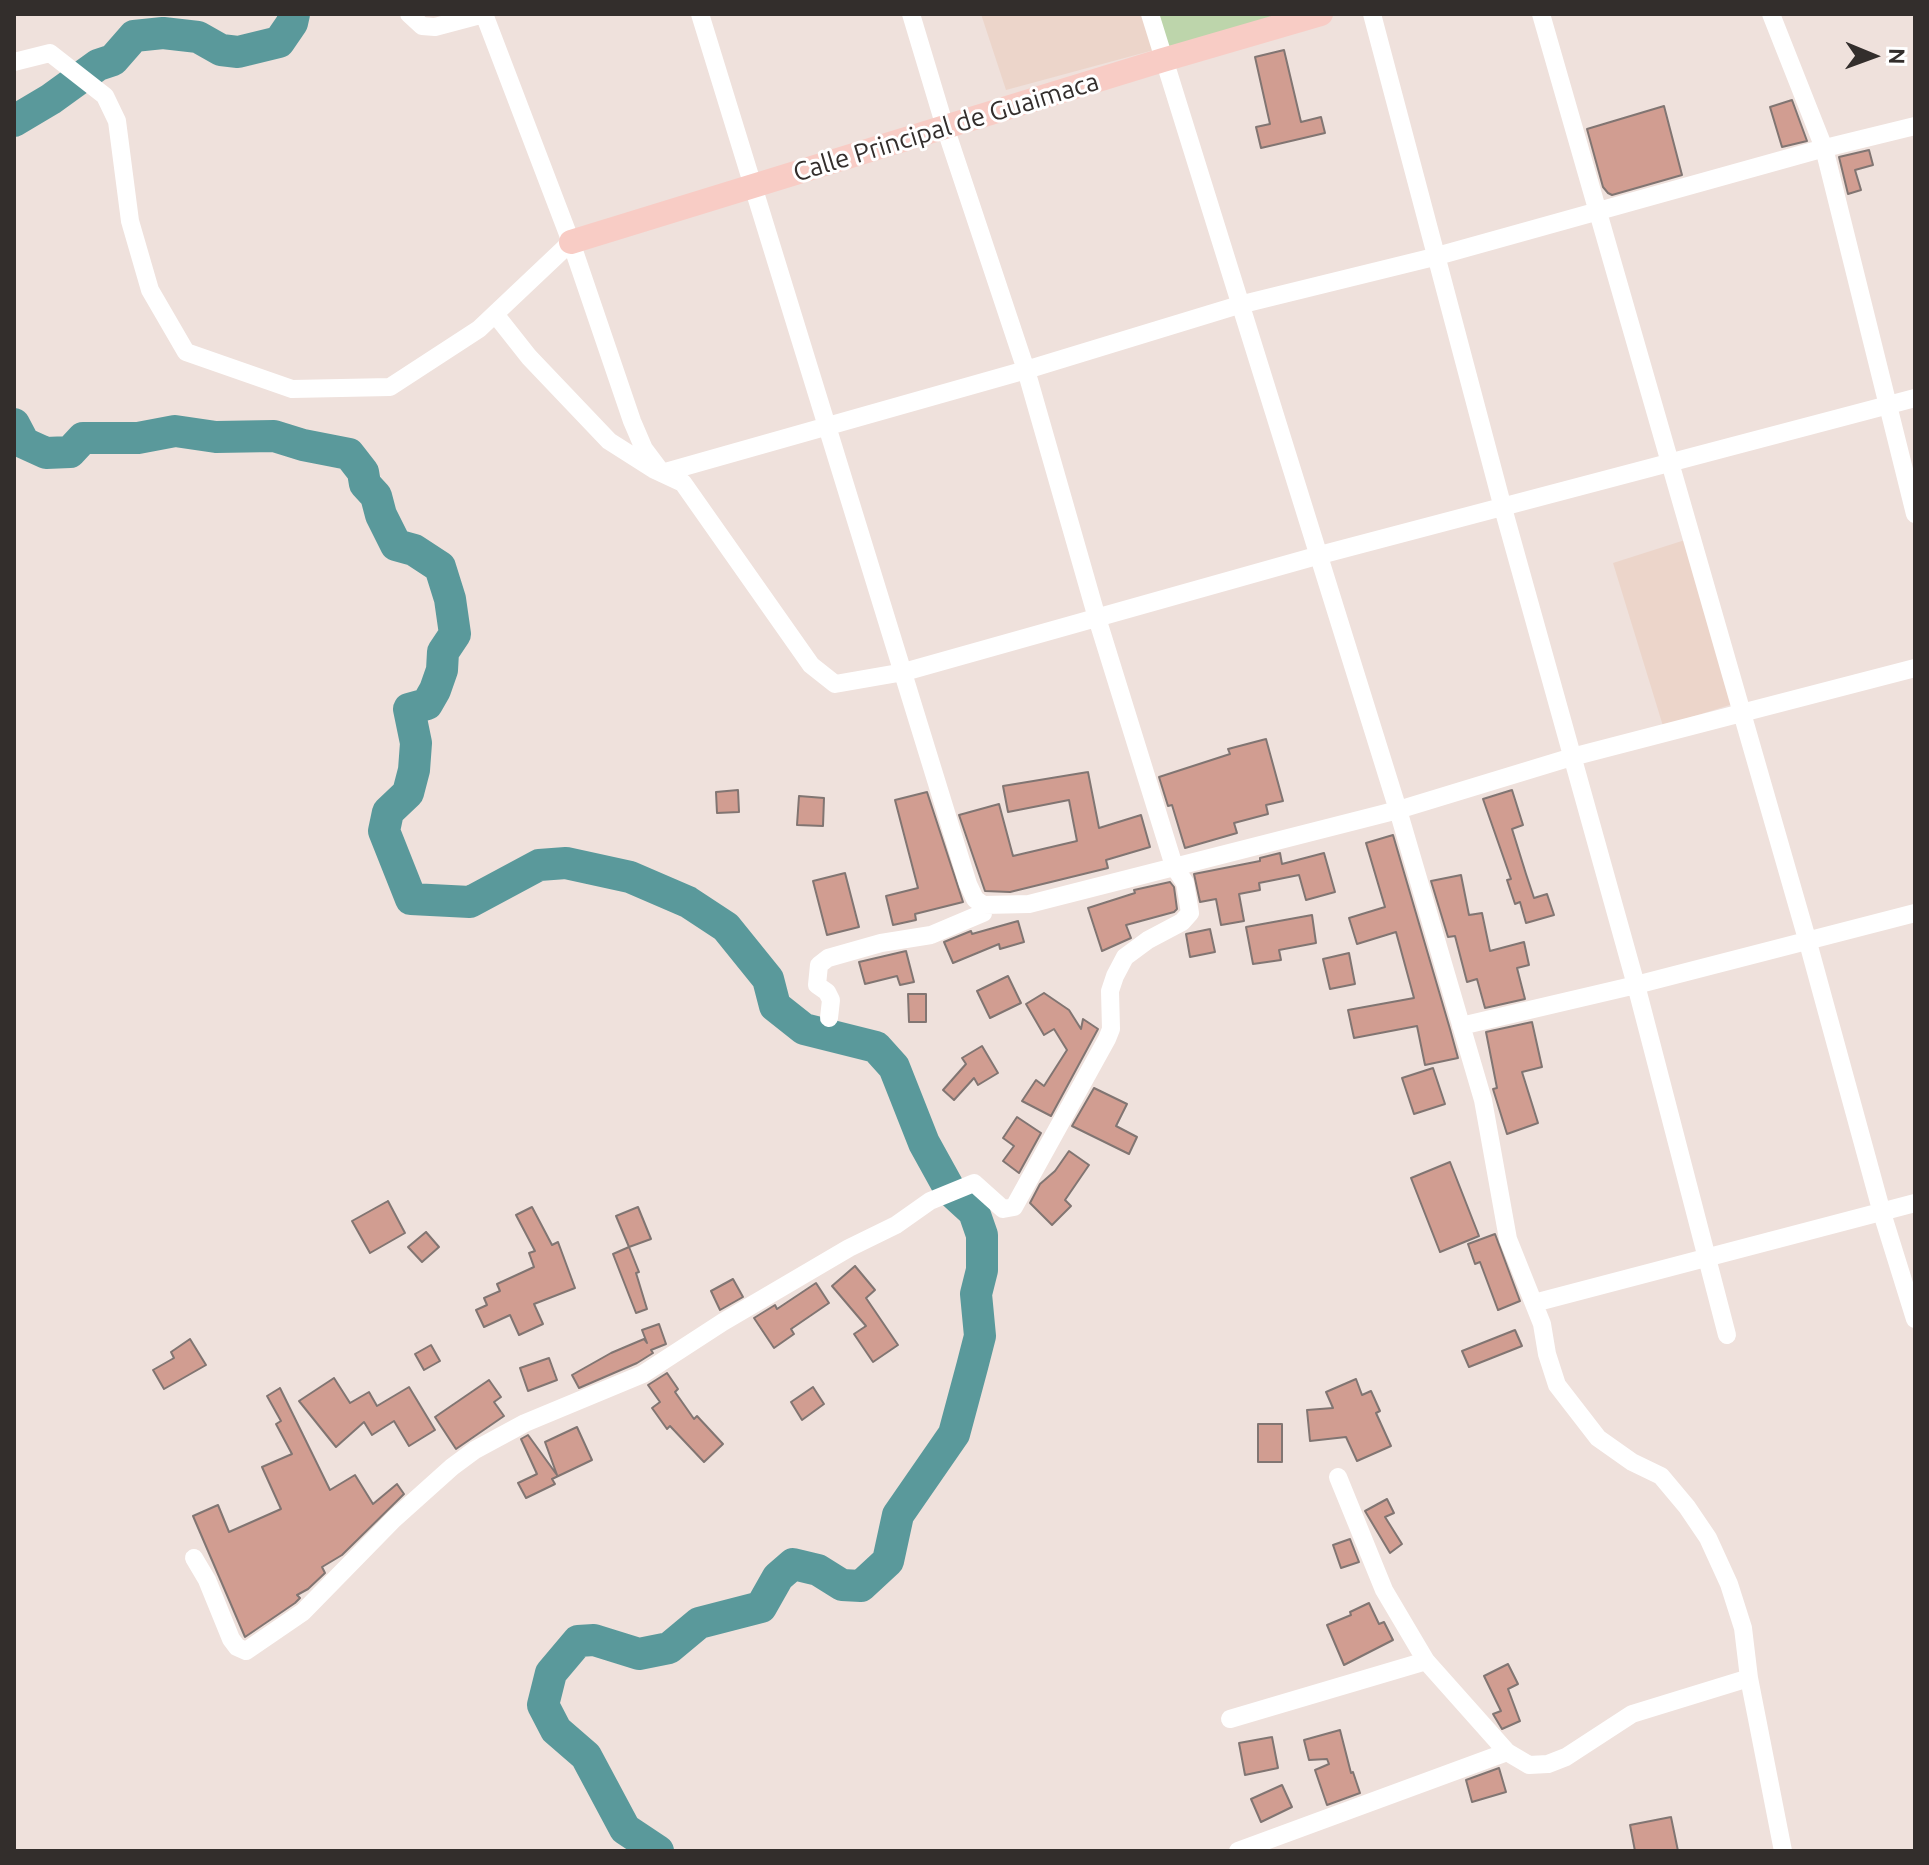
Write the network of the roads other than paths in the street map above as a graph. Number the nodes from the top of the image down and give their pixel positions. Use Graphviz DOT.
graph roads {
  1 [pos="409,14"];
  2 [pos="484,14"];
  3 [pos="700,14"];
  4 [pos="911,14"];
  5 [pos="1150,14"];
  6 [pos="1321,14"];
  7 [pos="1372,14"];
  8 [pos="1541,14"];
  9 [pos="1771,14"];
  10 [pos="1163,60"];
  11 [pos="14,62"];
  12 [pos="1915,126"];
  13 [pos="945,127"];
  14 [pos="1824,148"];
  15 [pos="753,186"];
  16 [pos="1599,210"];
  17 [pos="571,242"];
  18 [pos="1436,256"];
  19 [pos="1239,305"];
  20 [pos="495,314"];
  21 [pos="1026,370"];
  22 [pos="1915,398"];
  23 [pos="1888,406"];
  24 [pos="827,426"];
  25 [pos="1670,464"];
  26 [pos="662,473"];
  27 [pos="1503,508"];
  28 [pos="1915,514"];
  29 [pos="1320,555"];
  30 [pos="1097,618"];
  31 [pos="1915,668"];
  32 [pos="902,672"];
  33 [pos="1741,713"];
  34 [pos="1572,757"];
  35 [pos="1398,810"];
  36 [pos="1174,866"];
  37 [pos="983,905"];
  38 [pos="1915,913"];
  39 [pos="1807,939"];
  40 [pos="1636,985"];
  41 [pos="829,1018"];
  42 [pos="1461,1026"];
  43 [pos="1915,1203"];
  44 [pos="1882,1213"];
  45 [pos="1709,1257"];
  46 [pos="1534,1303"];
  47 [pos="1915,1319"];
  48 [pos="1727,1335"];
  49 [pos="1338,1477"];
  50 [pos="194,1558"];
  51 [pos="1426,1661"];
  52 [pos="1749,1678"];
  53 [pos="1230,1719"];
  54 [pos="1507,1752"];
  55 [pos="1238,1851"];
  56 [pos="1783,1851"];
  1 -- 2 [label="street"];
  2 -- 17 [label="street"];
  3 -- 15 [label="street"];
  4 -- 13 [label="street"];
  5 -- 10 [label="street"];
  6 -- 10 [label="main road, Calle Principal de Guaimaca"];
  7 -- 18 [label="street"];
  8 -- 16 [label="street"];
  9 -- 14 [label="street"];
  10 -- 13 [label="main road, Calle Principal de Guaimaca"];
  10 -- 19 [label="street"];
  11 -- 20 [label="street"];
  12 -- 14 [label="street"];
  13 -- 15 [label="main road, Calle Principal de Guaimaca"];
  13 -- 21 [label="street"];
  14 -- 16 [label="street"];
  14 -- 23 [label="street"];
  15 -- 17 [label="main road, Calle Principal de Guaimaca"];
  15 -- 24 [label="street"];
  16 -- 18 [label="street"];
  16 -- 25 [label="street"];
  17 -- 20 [label="street"];
  17 -- 26 [label="street"];
  18 -- 19 [label="street"];
  18 -- 27 [label="street"];
  19 -- 21 [label="street"];
  19 -- 29 [label="street"];
  20 -- 26 [label="street"];
  21 -- 24 [label="street"];
  21 -- 30 [label="street"];
  22 -- 23 [label="street"];
  23 -- 25 [label="street"];
  23 -- 28 [label="street"];
  24 -- 26 [label="street"];
  24 -- 32 [label="street"];
  25 -- 27 [label="street"];
  25 -- 33 [label="street"];
  26 -- 32 [label="street"];
  27 -- 29 [label="street"];
  27 -- 34 [label="street"];
  29 -- 30 [label="street"];
  29 -- 35 [label="street"];
  30 -- 32 [label="street"];
  30 -- 36 [label="street"];
  31 -- 33 [label="street"];
  32 -- 37 [label="street"];
  33 -- 34 [label="street"];
  33 -- 39 [label="street"];
  34 -- 35 [label="street"];
  34 -- 40 [label="street"];
  35 -- 36 [label="street"];
  35 -- 42 [label="street"];
  36 -- 37 [label="street"];
  36 -- 50 [label="street"];
  37 -- 41 [label="street"];
  38 -- 39 [label="street"];
  39 -- 40 [label="street"];
  39 -- 44 [label="street"];
  40 -- 42 [label="street"];
  40 -- 45 [label="street"];
  42 -- 46 [label="street"];
  43 -- 44 [label="street"];
  44 -- 45 [label="street"];
  44 -- 47 [label="street"];
  45 -- 46 [label="street"];
  45 -- 48 [label="street"];
  46 -- 52 [label="street"];
  49 -- 51 [label="street"];
  51 -- 53 [label="street"];
  51 -- 54 [label="street"];
  52 -- 54 [label="street"];
  52 -- 56 [label="street"];
  54 -- 55 [label="street"];
}
